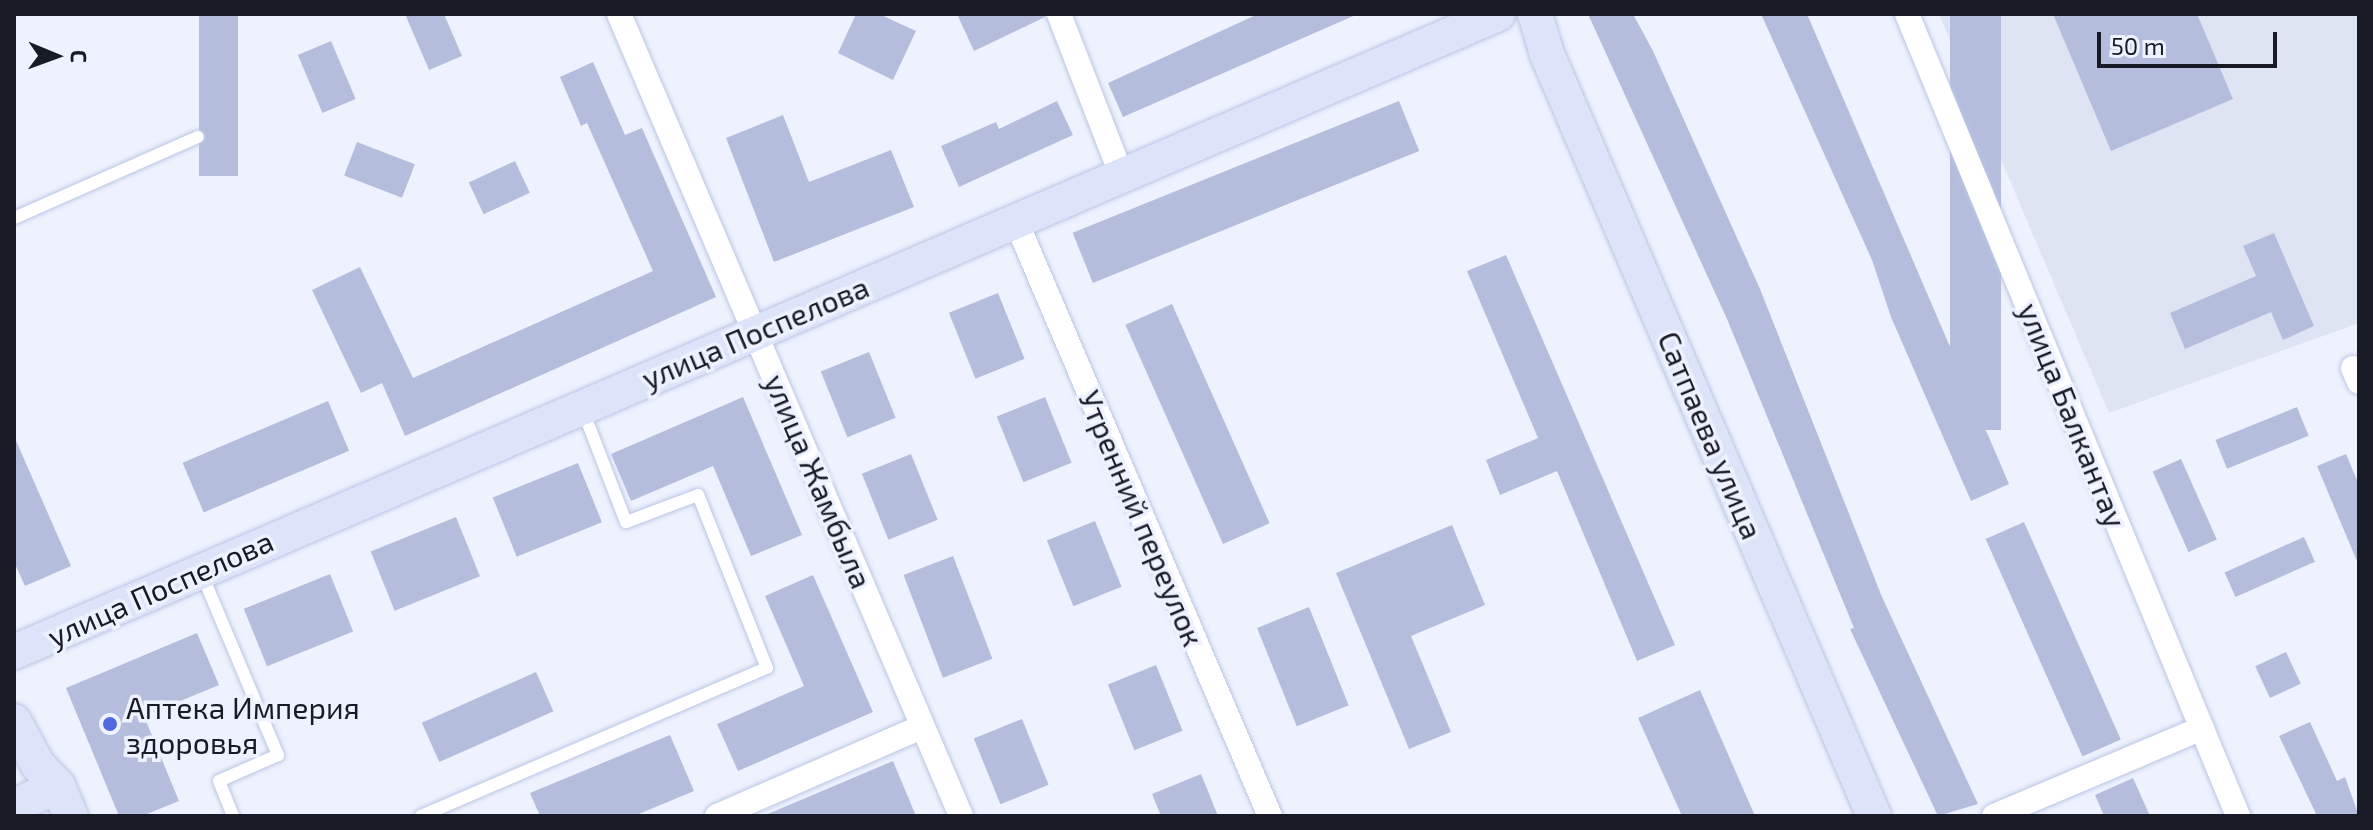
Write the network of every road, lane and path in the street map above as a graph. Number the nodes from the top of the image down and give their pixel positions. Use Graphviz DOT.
graph roads {
  1 [pos="619,14"];
  2 [pos="1059,14"];
  3 [pos="1535,14"];
  4 [pos="1907,14"];
  5 [pos="1493,15"];
  6 [pos="1547,54"];
  7 [pos="198,137"];
  8 [pos="1121,174"];
  9 [pos="14,218"];
  10 [pos="1015,219"];
  11 [pos="757,332"];
  12 [pos="581,406"];
  13 [pos="201,570"];
  14 [pos="14,652"];
  15 [pos="14,721"];
  16 [pos="922,727"];
  17 [pos="2202,728"];
  18 [pos="65,801"];
  19 [pos="14,806"];
  20 [pos="233,816"];
  21 [pos="421,816"];
  22 [pos="717,816"];
  23 [pos="961,816"];
  24 [pos="1270,816"];
  25 [pos="1874,816"];
  26 [pos="1994,816"];
  27 [pos="2238,816"];
  1 -- 11 [label="street, улица Жамбыла"];
  2 -- 8 [label="street"];
  3 -- 6 [label="street, Сатпаева улица"];
  4 -- 17 [label="street, улица Балкантау"];
  5 -- 6 [label="street"];
  5 -- 8 [label="street, улица Поспелова"];
  6 -- 25 [label="street, Сатпаева улица"];
  7 -- 9 [label="lane"];
  8 -- 10 [label="street, улица Поспелова"];
  10 -- 11 [label="street, улица Поспелова"];
  10 -- 24 [label="street, Утренний переулок"];
  11 -- 12 [label="street, улица Поспелова"];
  11 -- 16 [label="street, улица Жамбыла"];
  12 -- 13 [label="street, улица Поспелова"];
  12 -- 21 [label="lane"];
  13 -- 14 [label="street, улица Поспелова"];
  13 -- 20 [label="lane"];
  15 -- 18 [label="street"];
  16 -- 22 [label="street"];
  16 -- 23 [label="street, улица Жамбыла"];
  17 -- 26 [label="street"];
  17 -- 27 [label="street, улица Балкантау"];
  18 -- 19 [label="street"];
}
